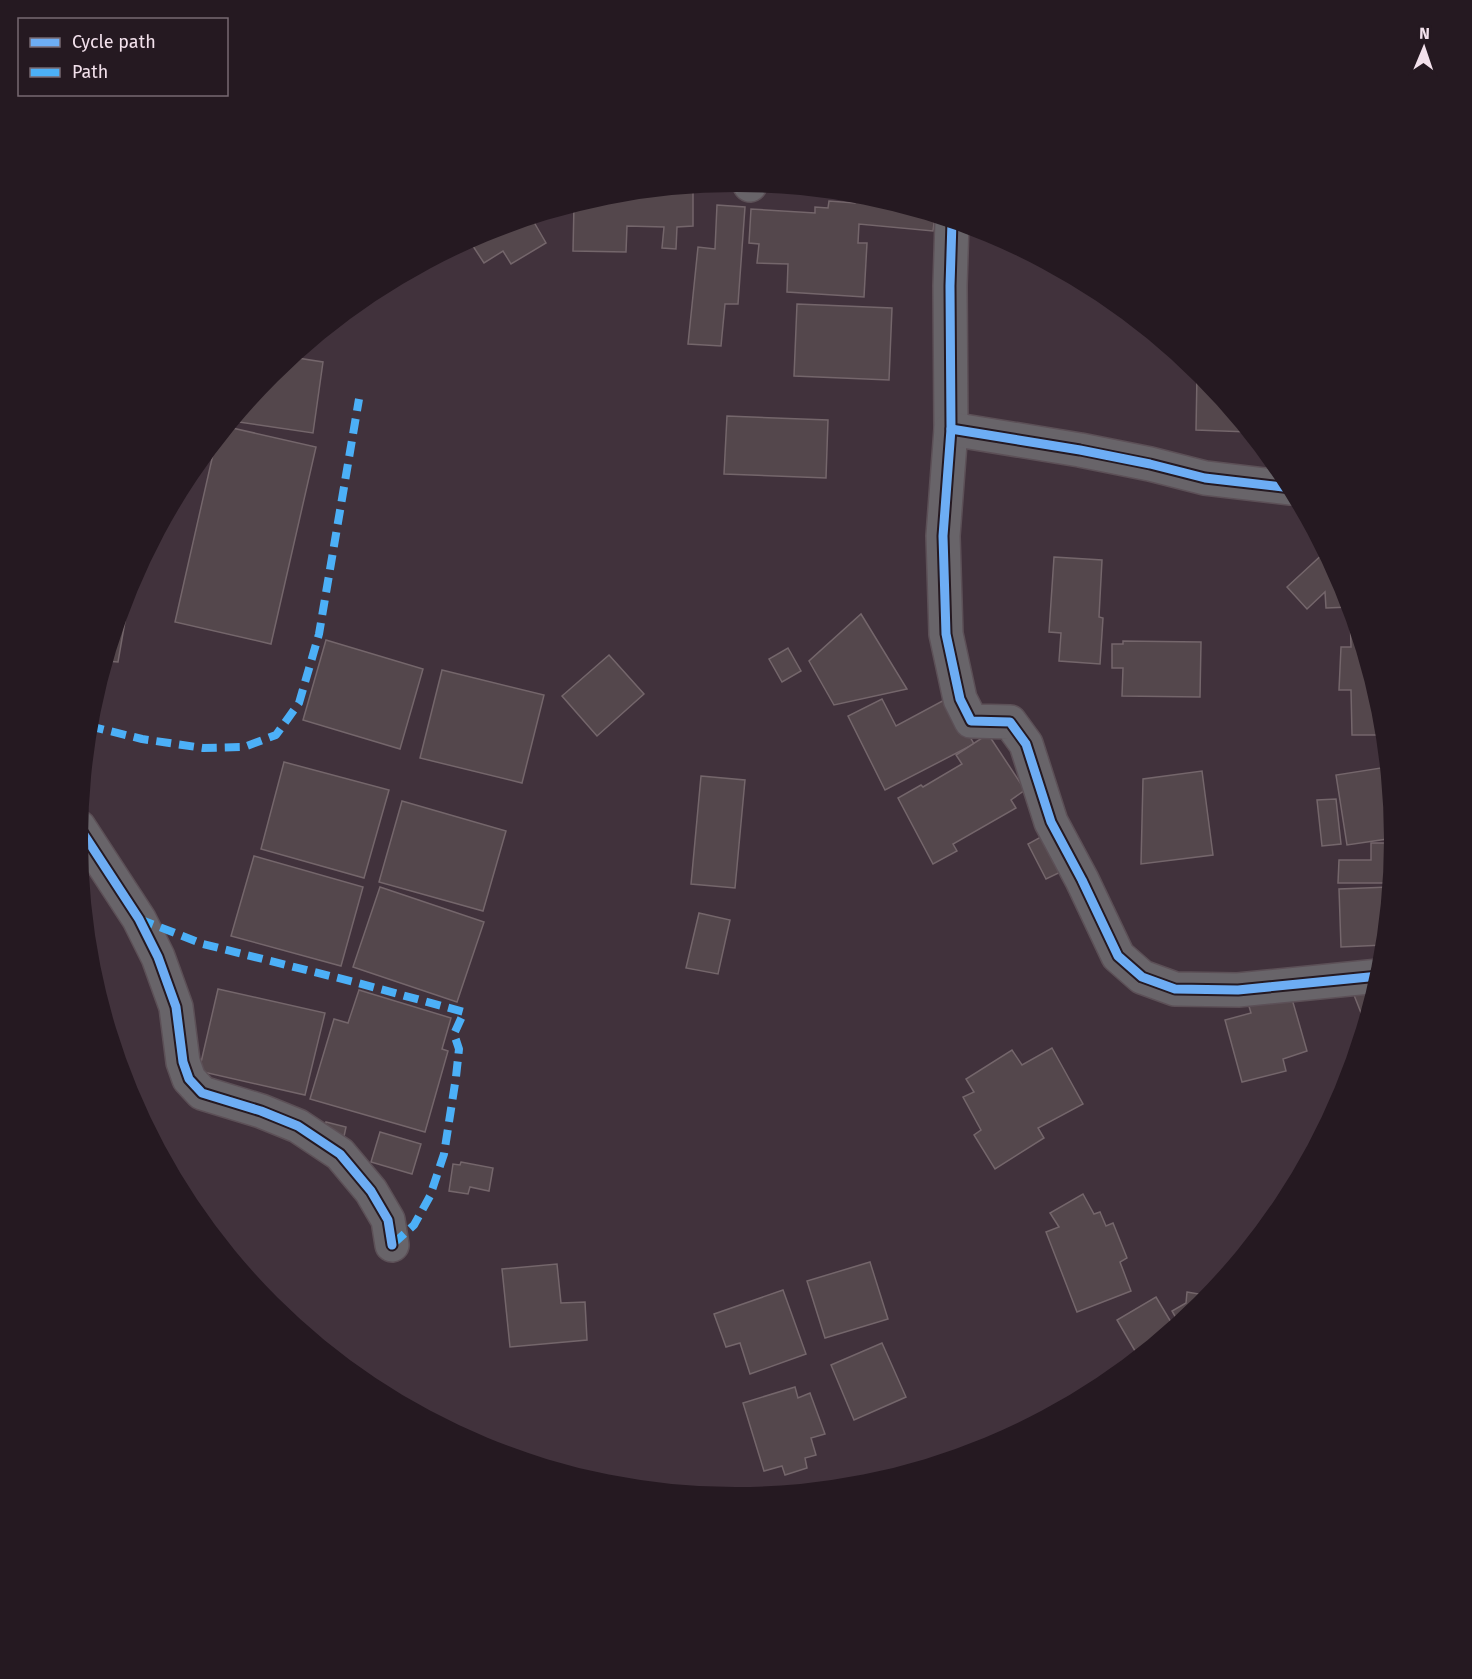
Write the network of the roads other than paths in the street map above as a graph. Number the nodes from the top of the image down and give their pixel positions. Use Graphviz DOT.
graph roads {
  1 [pos="952,229"];
  2 [pos="951,429"];
  3 [pos="1278,487"];
  4 [pos="88,841"];
  5 [pos="1368,977"];
  6 [pos="392,1245"];
  1 -- 2 [label="street"];
  2 -- 3 [label="street"];
  2 -- 5 [label="street"];
  4 -- 6 [label="street"];
}
